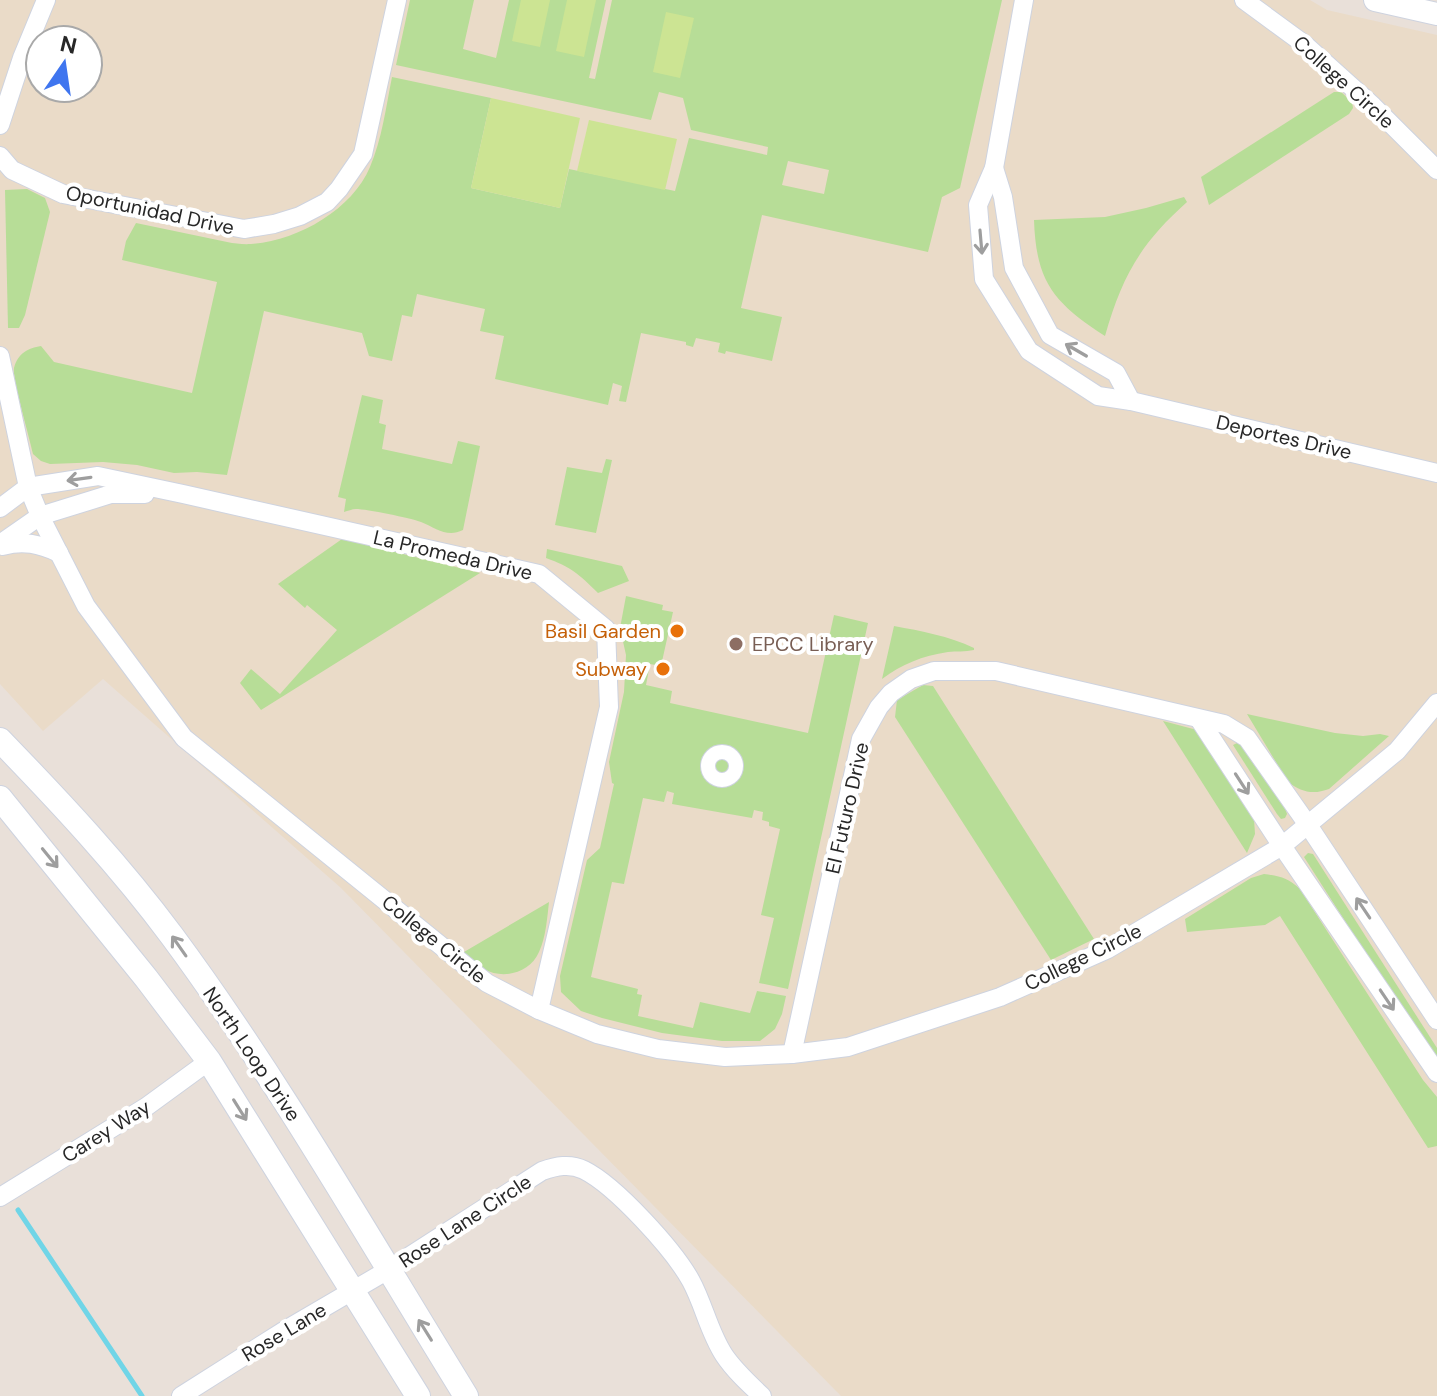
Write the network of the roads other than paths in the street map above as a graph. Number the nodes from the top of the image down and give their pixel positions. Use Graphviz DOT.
graph roads {
  1 [pos="46,0"];
  2 [pos="397,0"];
  3 [pos="1024,0"];
  4 [pos="1244,0"];
  5 [pos="1375,0"];
  6 [pos="1437,14"];
  7 [pos="0,125"];
  8 [pos="0,156"];
  9 [pos="994,168"];
  10 [pos="1437,170"];
  11 [pos="0,356"];
  12 [pos="1131,401"];
  13 [pos="1437,473"];
  14 [pos="28,487"];
  15 [pos="183,494"];
  16 [pos="0,508"];
  17 [pos="40,516"];
  18 [pos="0,545"];
  19 [pos="59,553"];
  20 [pos="1437,703"];
  21 [pos="1199,719"];
  22 [pos="0,740"];
  23 [pos="4,809"];
  24 [pos="1308,825"];
  25 [pos="1282,846"];
  26 [pos="539,1010"];
  27 [pos="1437,1020"];
  28 [pos="792,1054"];
  29 [pos="209,1061"];
  30 [pos="1437,1073"];
  31 [pos="0,1197"];
  32 [pos="388,1270"];
  33 [pos="353,1290"];
  34 [pos="181,1396"];
  35 [pos="418,1396"];
  36 [pos="466,1396"];
  37 [pos="762,1396"];
  1 -- 7 [label="street"];
  2 -- 8 [label="street, Oportunidad Drive"];
  3 -- 9 [label="street, Deportes Drive"];
  4 -- 10 [label="street, College Circle"];
  5 -- 6 [label="street"];
  12 -- 9 [label="street, Deportes Drive, one-way"];
  9 -- 12 [label="street, Deportes Drive, one-way"];
  11 -- 14 [label="street, College Circle"];
  12 -- 13 [label="street, Deportes Drive"];
  15 -- 14 [label="street, one-way"];
  14 -- 16 [label="street"];
  14 -- 17 [label="street, College Circle"];
  15 -- 17 [label="street"];
  15 -- 26 [label="street, La Promeda Drive"];
  17 -- 18 [label="street"];
  17 -- 19 [label="street, College Circle"];
  18 -- 19 [label="street"];
  19 -- 26 [label="street, College Circle"];
  20 -- 24 [label="street, College Circle"];
  21 -- 24 [label="street, El Futuro Drive"];
  21 -- 25 [label="street, one-way"];
  21 -- 28 [label="street, El Futuro Drive"];
  32 -- 22 [label="main road, North Loop Drive, one-way"];
  23 -- 29 [label="main road, North Loop Drive, one-way"];
  24 -- 25 [label="street, College Circle"];
  27 -- 24 [label="street, El Futuro Drive, one-way"];
  25 -- 28 [label="street, College Circle"];
  25 -- 30 [label="street, one-way"];
  26 -- 28 [label="street, College Circle"];
  29 -- 31 [label="street, Carey Way"];
  29 -- 33 [label="main road, North Loop Drive, one-way"];
  32 -- 33 [label="street, Rose Lane"];
  36 -- 32 [label="main road, North Loop Drive, one-way"];
  32 -- 37 [label="street, Rose Lane Circle"];
  33 -- 34 [label="street, Rose Lane"];
  33 -- 35 [label="main road, North Loop Drive"];
}
